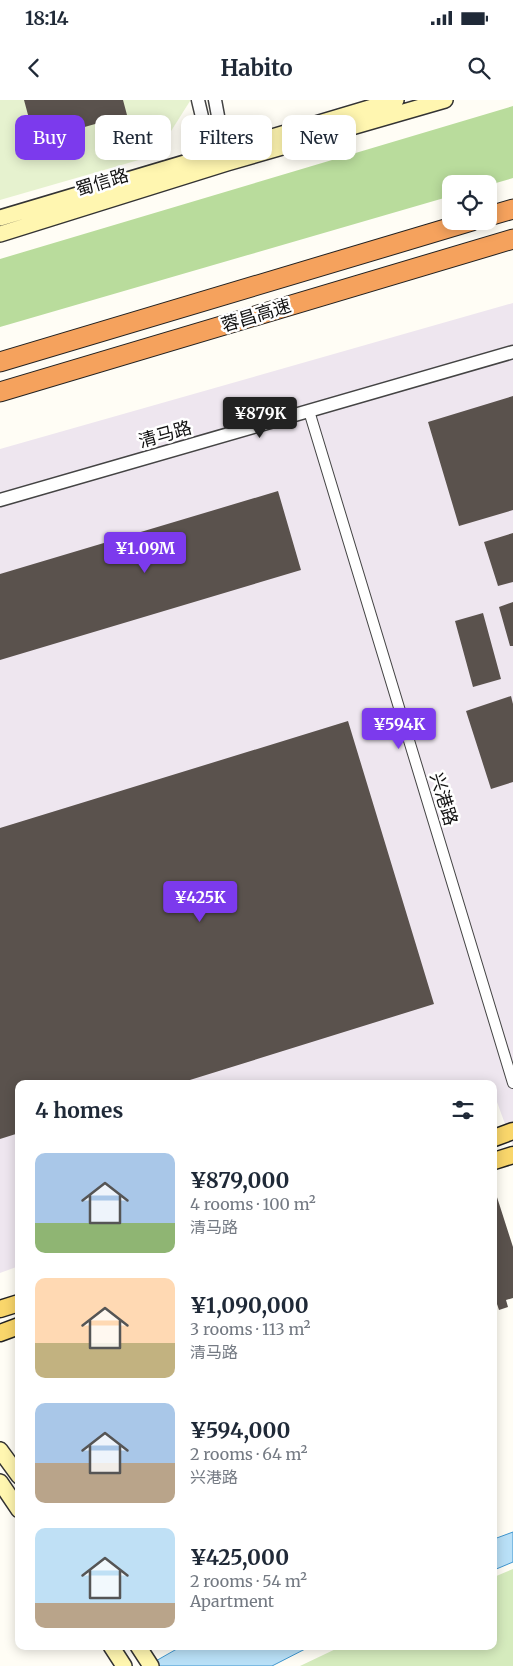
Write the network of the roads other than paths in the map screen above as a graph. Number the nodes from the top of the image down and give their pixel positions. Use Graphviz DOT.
graph roads {
  1 [pos="198,100"];
  2 [pos="215,100"];
  3 [pos="396,100"];
  4 [pos="445,100"];
  5 [pos="203,115"];
  6 [pos="216,115"];
  7 [pos="272,141"];
  8 [pos="272,145"];
  9 [pos="215,160"];
  10 [pos="216,160"];
  11 [pos="513,209"];
  12 [pos="497,214"];
  13 [pos="0,218"];
  14 [pos="442,230"];
  15 [pos="0,234"];
  16 [pos="513,239"];
  17 [pos="513,352"];
  18 [pos="0,362"];
  19 [pos="0,392"];
  20 [pos="309,411"];
  21 [pos="0,500"];
  22 [pos="513,1083"];
  23 [pos="513,1131"];
  24 [pos="497,1137"];
  25 [pos="513,1154"];
  26 [pos="497,1160"];
  27 [pos="15,1304"];
  28 [pos="0,1309"];
  29 [pos="15,1327"];
  30 [pos="0,1333"];
  31 [pos="0,1450"];
  32 [pos="15,1471"];
  33 [pos="0,1482"];
  34 [pos="15,1504"];
  35 [pos="113,1650"];
  36 [pos="141,1650"];
  37 [pos="124,1666"];
  38 [pos="151,1666"];
  1 -- 5 [label="street"];
  2 -- 6 [label="street"];
  3 -- 7 [label="main road, 蜀信路"];
  4 -- 8 [label="main road, 蜀信路"];
  9 -- 13 [label="main road, 蜀信路"];
  10 -- 15 [label="main road, 蜀信路"];
  11 -- 12 [label="highway"];
  14 -- 18 [label="highway, 蓉昌高速"];
  16 -- 19 [label="highway, 蓉昌高速"];
  17 -- 20 [label="street, 清马路"];
  20 -- 21 [label="street, 清马路"];
  20 -- 22 [label="street, 兴港路"];
  23 -- 24 [label="main road"];
  25 -- 26 [label="main road"];
  27 -- 28 [label="main road"];
  29 -- 30 [label="main road"];
  31 -- 32 [label="main road"];
  33 -- 34 [label="main road"];
  35 -- 37 [label="main road"];
  36 -- 38 [label="main road"];
}
